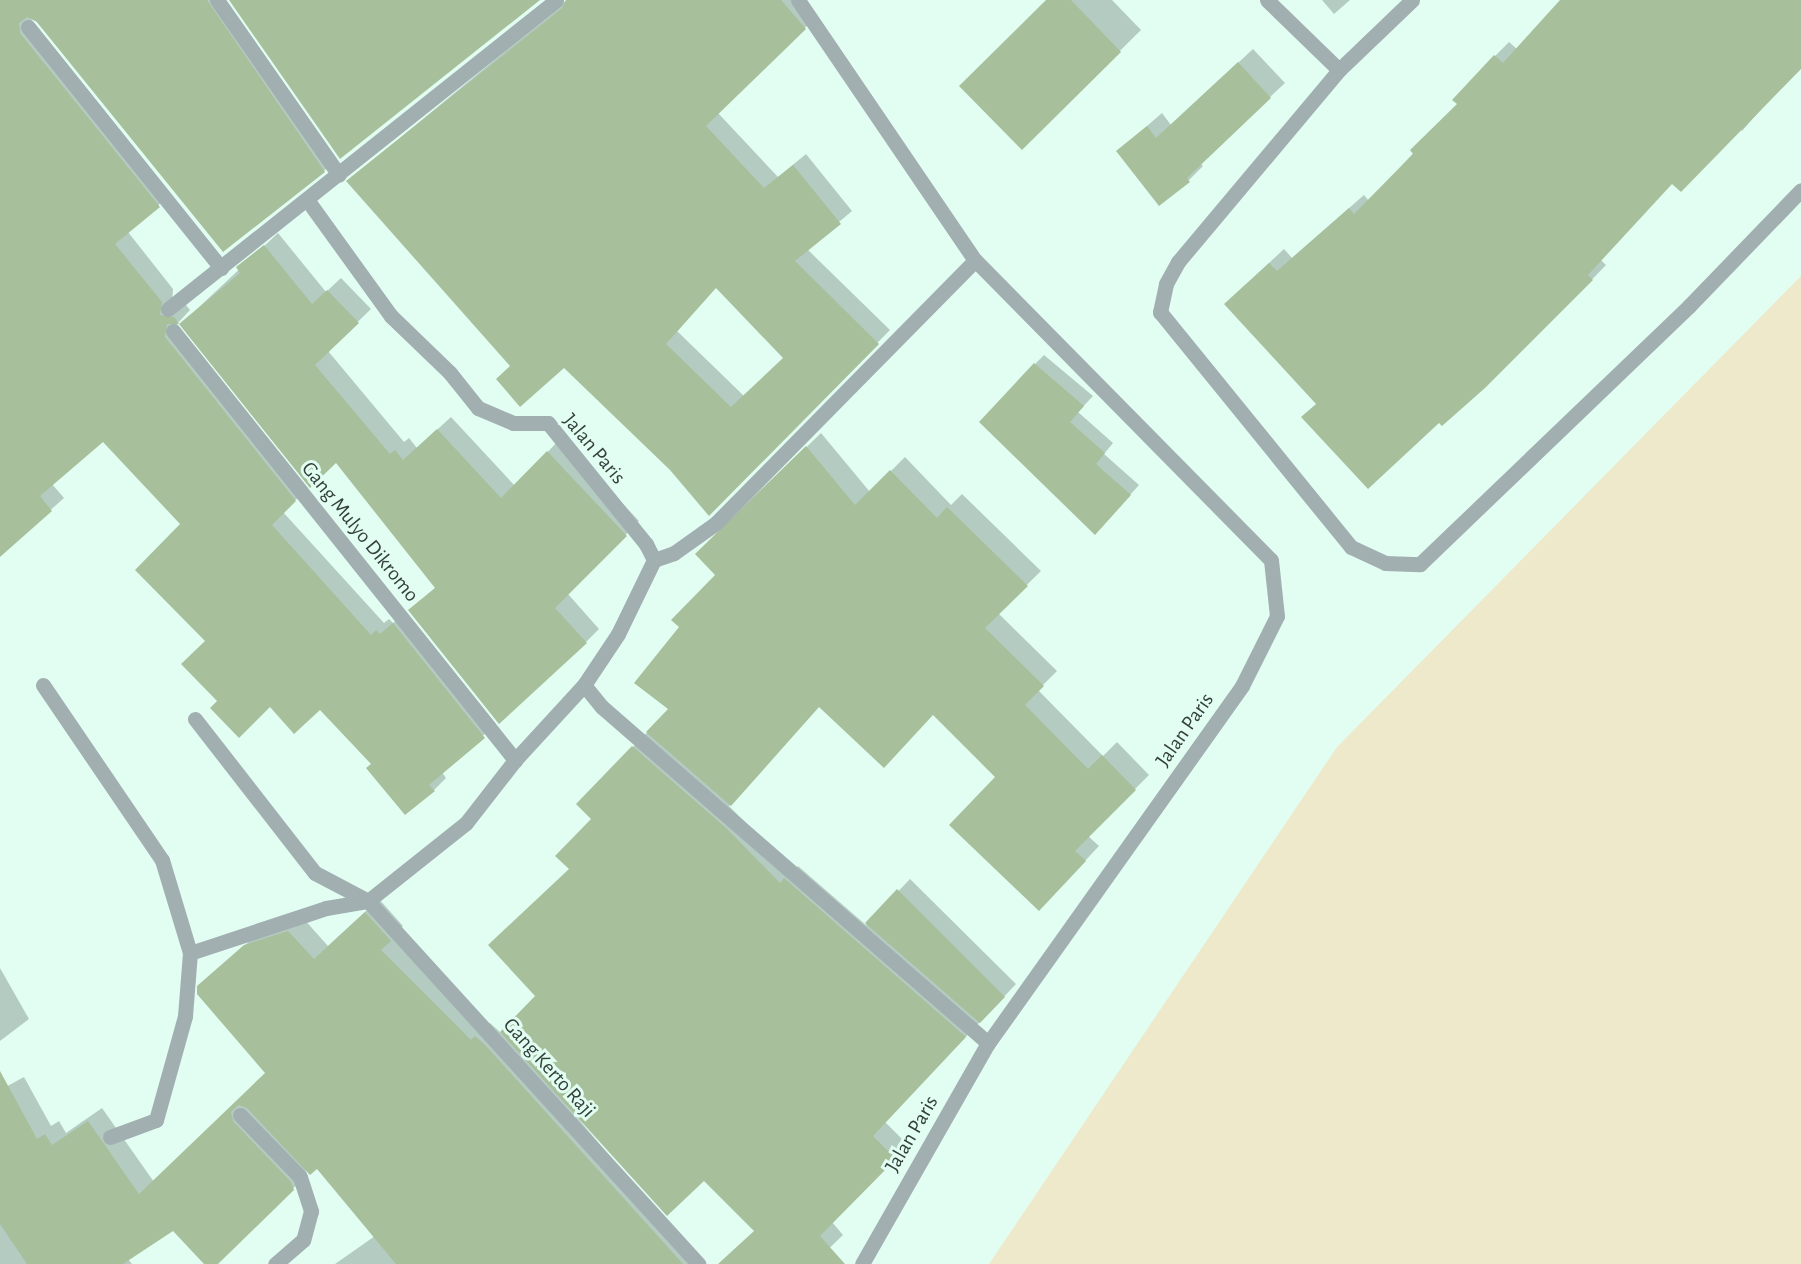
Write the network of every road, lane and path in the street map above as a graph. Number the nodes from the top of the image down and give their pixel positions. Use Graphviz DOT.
graph roads {
  1 [pos="217,0"];
  2 [pos="556,0"];
  3 [pos="798,0"];
  4 [pos="1267,0"];
  5 [pos="1412,0"];
  6 [pos="28,27"];
  7 [pos="1339,70"];
  8 [pos="339,175"];
  9 [pos="1801,190"];
  10 [pos="308,201"];
  11 [pos="975,260"];
  12 [pos="220,268"];
  13 [pos="168,309"];
  14 [pos="173,331"];
  15 [pos="654,560"];
  16 [pos="43,685"];
  17 [pos="584,685"];
  18 [pos="195,719"];
  19 [pos="515,760"];
  20 [pos="368,901"];
  21 [pos="190,953"];
  22 [pos="988,1042"];
  23 [pos="240,1115"];
  24 [pos="110,1137"];
  25 [pos="275,1264"];
  26 [pos="698,1264"];
  27 [pos="862,1264"];
  1 -- 8 [label="street"];
  2 -- 8 [label="street"];
  3 -- 11 [label="street, Jalan Paris"];
  4 -- 7 [label="street"];
  5 -- 7 [label="street"];
  6 -- 12 [label="street"];
  7 -- 9 [label="street"];
  8 -- 10 [label="street"];
  10 -- 12 [label="street"];
  10 -- 15 [label="street, Jalan Paris"];
  11 -- 15 [label="street"];
  11 -- 22 [label="street, Jalan Paris"];
  12 -- 13 [label="street"];
  14 -- 19 [label="street, Gang Mulyo Dikromo"];
  15 -- 17 [label="street"];
  16 -- 21 [label="street"];
  17 -- 19 [label="street"];
  17 -- 22 [label="street"];
  18 -- 20 [label="street, Gang Kerto Raji"];
  19 -- 20 [label="street"];
  20 -- 21 [label="street"];
  20 -- 26 [label="street, Gang Kerto Raji"];
  21 -- 24 [label="street"];
  22 -- 27 [label="street, Jalan Paris"];
  23 -- 25 [label="street"];
}
